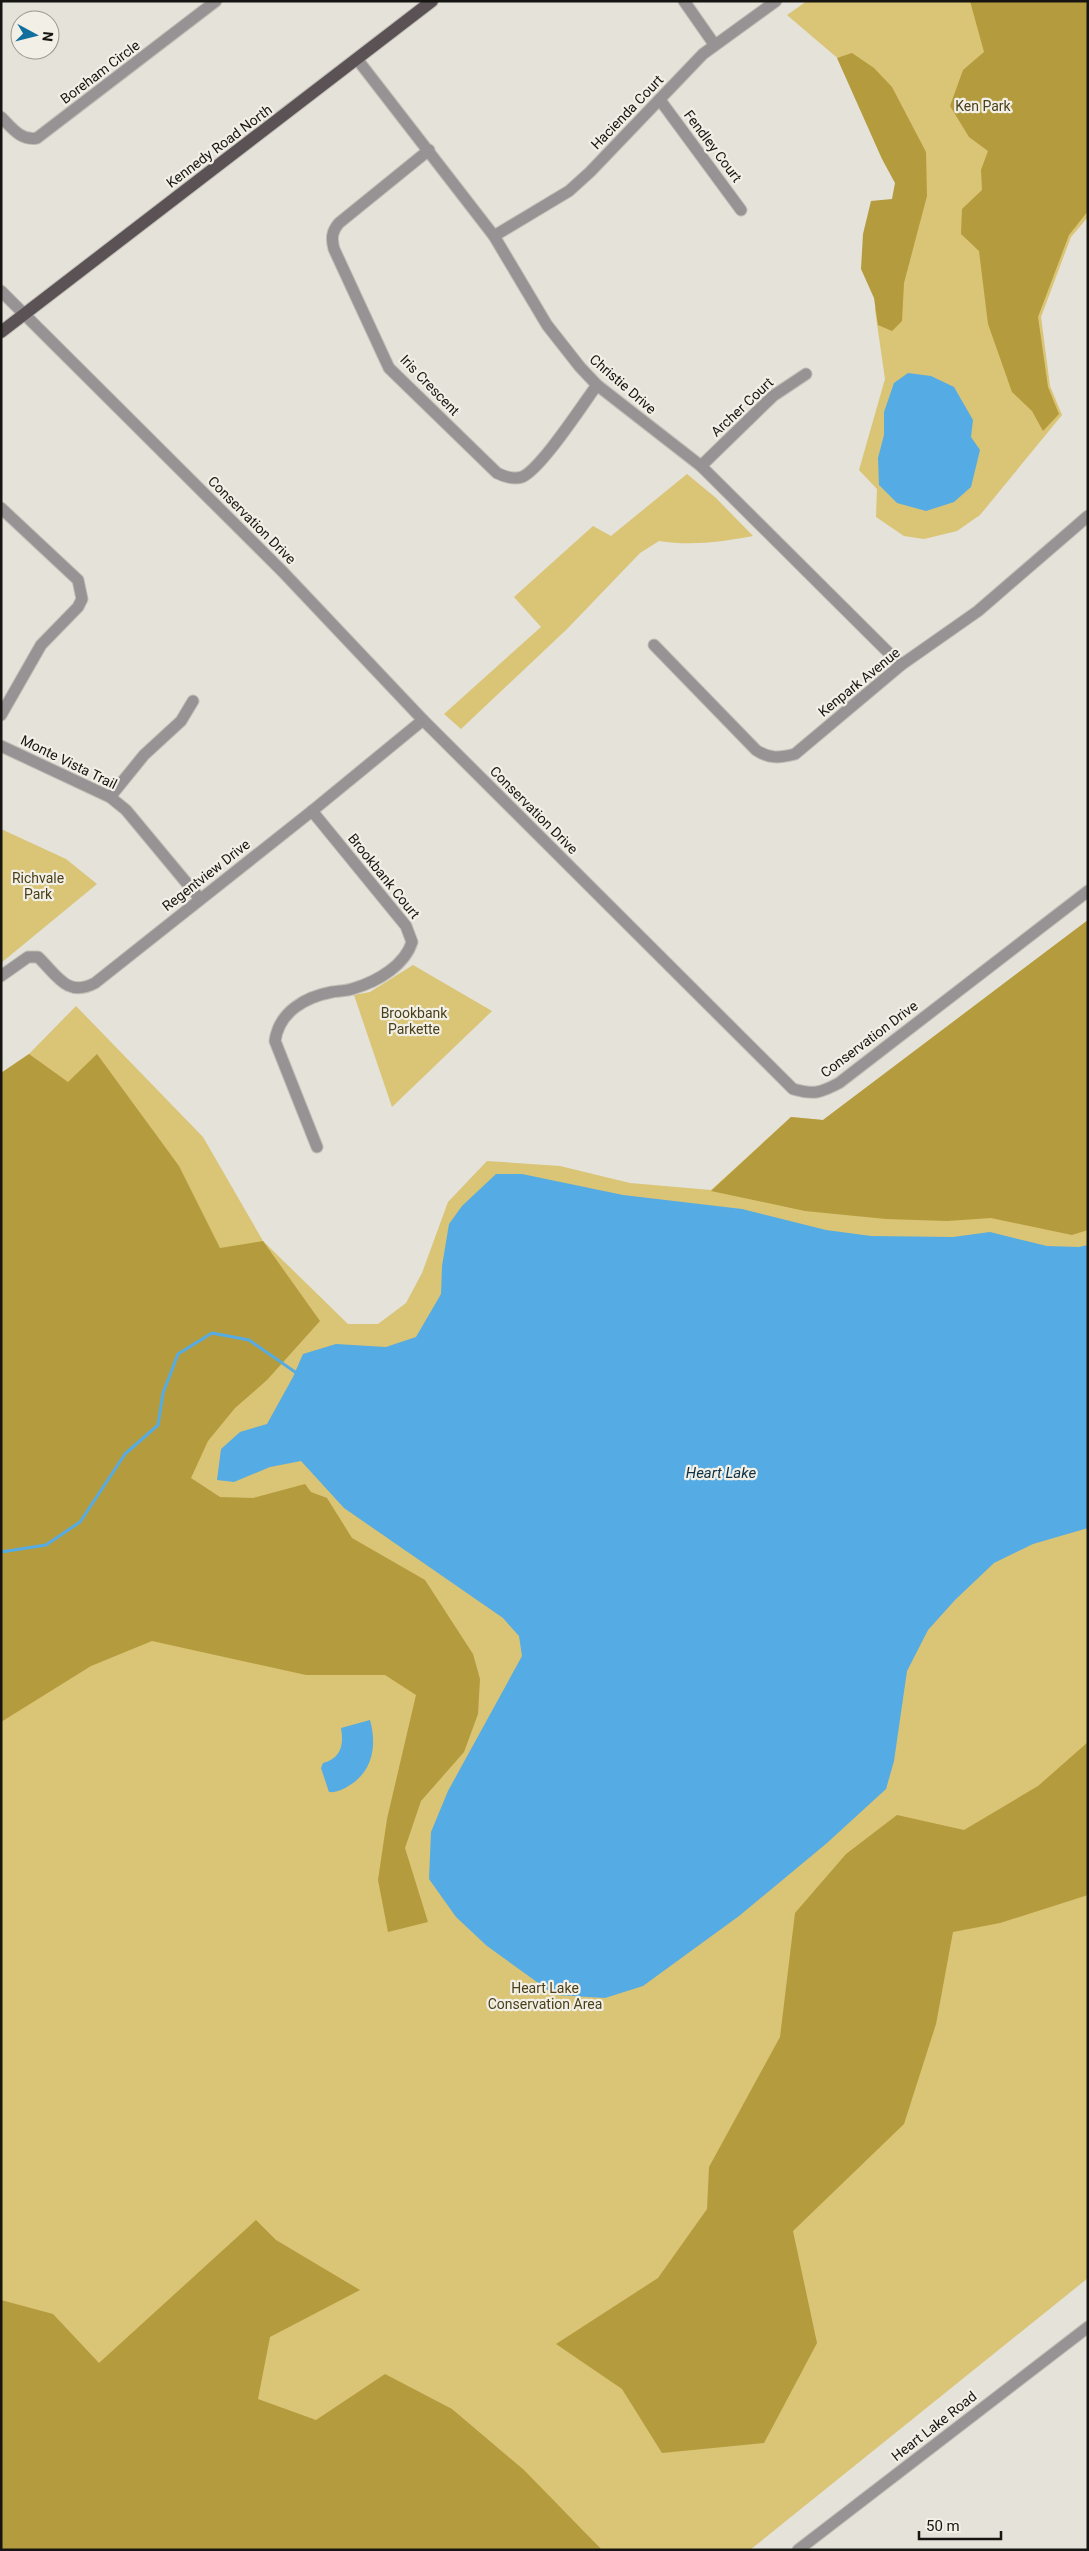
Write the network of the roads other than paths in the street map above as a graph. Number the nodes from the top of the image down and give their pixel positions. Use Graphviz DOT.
graph roads {
  1 [pos="216,1"];
  2 [pos="432,1"];
  3 [pos="684,1"];
  4 [pos="776,1"];
  5 [pos="714,44"];
  6 [pos="358,59"];
  7 [pos="660,100"];
  8 [pos="1,117"];
  9 [pos="429,150"];
  10 [pos="742,210"];
  11 [pos="494,236"];
  12 [pos="1,291"];
  13 [pos="25,313"];
  14 [pos="1,332"];
  15 [pos="806,374"];
  16 [pos="597,385"];
  17 [pos="701,466"];
  18 [pos="1,508"];
  19 [pos="1088,516"];
  20 [pos="654,645"];
  21 [pos="901,665"];
  22 [pos="194,701"];
  23 [pos="1,715"];
  24 [pos="423,720"];
  25 [pos="1,746"];
  26 [pos="110,797"];
  27 [pos="312,811"];
  28 [pos="1088,891"];
  29 [pos="200,899"];
  30 [pos="1,976"];
  31 [pos="317,1147"];
  32 [pos="1088,2327"];
  33 [pos="798,2550"];
  1 -- 8 [label="street, Boreham Circle"];
  2 -- 6 [label="main road, Kennedy Road North"];
  3 -- 5 [label="street"];
  4 -- 5 [label="street, Hacienda Court"];
  5 -- 7 [label="street, Hacienda Court"];
  6 -- 9 [label="street, Christie Drive"];
  6 -- 13 [label="main road, Kennedy Road North"];
  7 -- 10 [label="street, Fendley Court"];
  7 -- 11 [label="street, Hacienda Court"];
  9 -- 11 [label="street, Christie Drive"];
  9 -- 16 [label="street, Iris Crescent"];
  11 -- 16 [label="street, Christie Drive"];
  12 -- 13 [label="street, Conservation Drive"];
  13 -- 14 [label="main road, Kennedy Road North"];
  13 -- 24 [label="street, Conservation Drive"];
  15 -- 17 [label="street, Archer Court"];
  16 -- 17 [label="street, Christie Drive"];
  17 -- 21 [label="street, Christie Drive"];
  18 -- 23 [label="street"];
  19 -- 21 [label="street, Kenpark Avenue"];
  20 -- 21 [label="street, Kenpark Avenue"];
  22 -- 26 [label="street"];
  24 -- 27 [label="street, Regentview Drive"];
  24 -- 28 [label="street, Conservation Drive"];
  25 -- 26 [label="street, Monte Vista Trail"];
  26 -- 29 [label="street, Monte Vista Trail"];
  27 -- 29 [label="street, Regentview Drive"];
  27 -- 31 [label="street, Brookbank Court"];
  29 -- 30 [label="street, Regentview Drive"];
  32 -- 33 [label="street, Heart Lake Road"];
}
